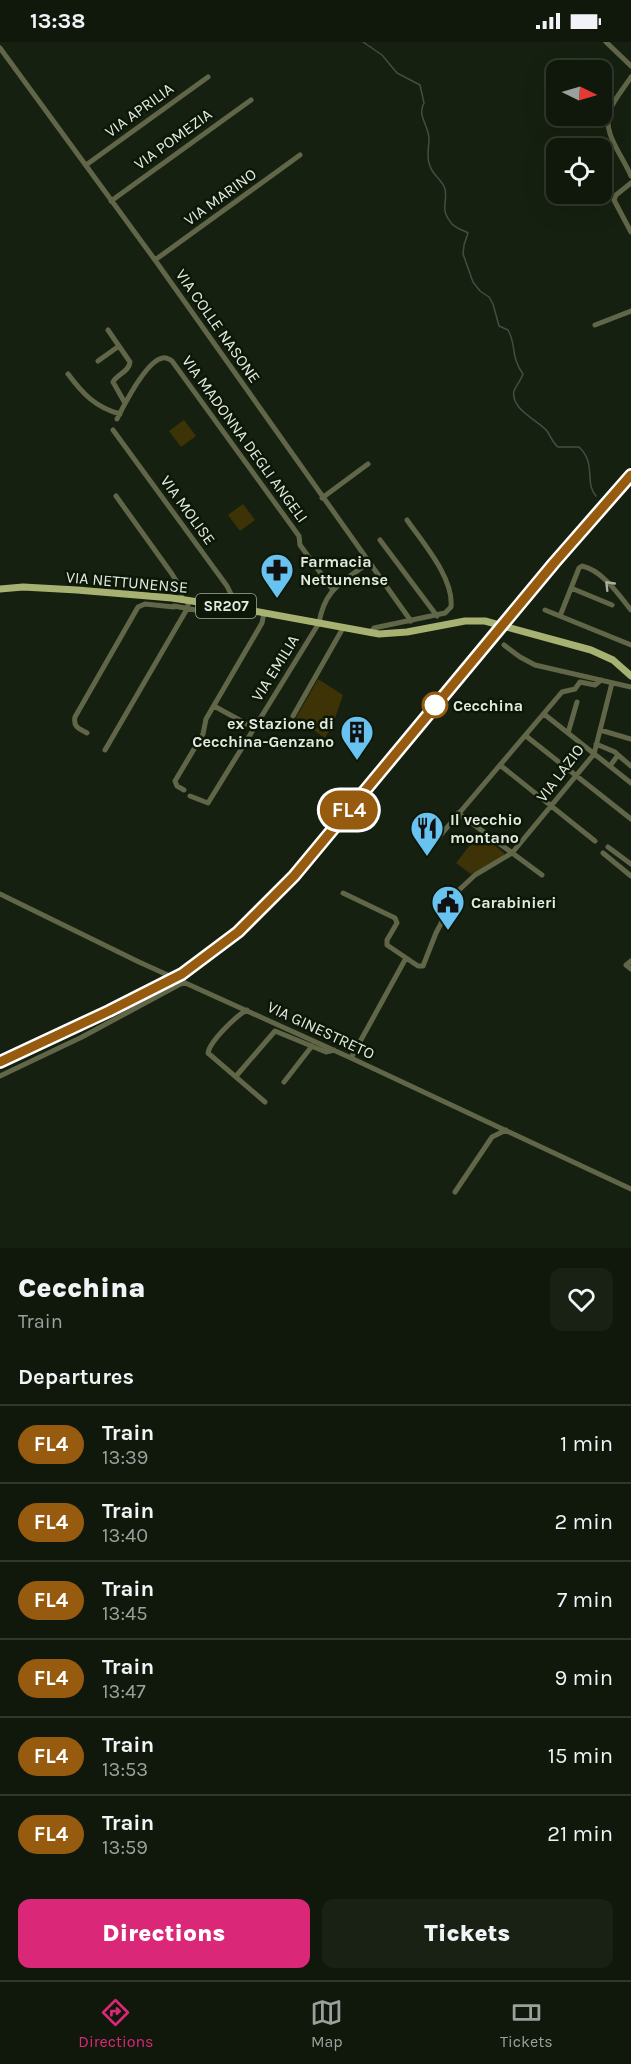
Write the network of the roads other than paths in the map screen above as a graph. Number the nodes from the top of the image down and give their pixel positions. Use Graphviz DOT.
graph roads {
  1 [pos="606,42"];
  2 [pos="0,48"];
  3 [pos="631,66"];
  4 [pos="208,77"];
  5 [pos="631,77"];
  6 [pos="251,100"];
  7 [pos="300,155"];
  8 [pos="86,165"];
  9 [pos="631,176"];
  10 [pos="631,183"];
  11 [pos="111,201"];
  12 [pos="631,232"];
  13 [pos="155,260"];
  14 [pos="631,311"];
  15 [pos="595,325"];
  16 [pos="108,330"];
  17 [pos="119,346"];
  18 [pos="98,361"];
  19 [pos="68,374"];
  20 [pos="125,403"];
  21 [pos="113,430"];
  22 [pos="368,464"];
  23 [pos="116,496"];
  24 [pos="322,498"];
  25 [pos="407,520"];
  26 [pos="380,540"];
  27 [pos="368,563"];
  28 [pos="571,588"];
  29 [pos="0,589"];
  30 [pos="333,590"];
  31 [pos="172,598"];
  32 [pos="186,600"];
  33 [pos="206,603"];
  34 [pos="612,605"];
  35 [pos="174,607"];
  36 [pos="238,608"];
  37 [pos="187,609"];
  38 [pos="544,610"];
  39 [pos="631,610"];
  40 [pos="264,613"];
  41 [pos="437,616"];
  42 [pos="560,616"];
  43 [pos="411,621"];
  44 [pos="319,623"];
  45 [pos="343,628"];
  46 [pos="370,633"];
  47 [pos="504,645"];
  48 [pos="631,645"];
  49 [pos="631,676"];
  50 [pos="601,680"];
  51 [pos="612,683"];
  52 [pos="631,687"];
  53 [pos="577,702"];
  54 [pos="214,706"];
  55 [pos="544,714"];
  56 [pos="293,716"];
  57 [pos="254,728"];
  58 [pos="600,730"];
  59 [pos="87,733"];
  60 [pos="568,733"];
  61 [pos="526,736"];
  62 [pos="631,739"];
  63 [pos="596,744"];
  64 [pos="105,750"];
  65 [pos="594,754"];
  66 [pos="618,755"];
  67 [pos="500,765"];
  68 [pos="610,766"];
  69 [pos="631,766"];
  70 [pos="577,776"];
  71 [pos="631,783"];
  72 [pos="184,790"];
  73 [pos="190,796"];
  74 [pos="553,806"];
  75 [pos="458,813"];
  76 [pos="631,819"];
  77 [pos="595,841"];
  78 [pos="433,844"];
  79 [pos="608,847"];
  80 [pos="603,853"];
  81 [pos="512,854"];
  82 [pos="631,864"];
  83 [pos="542,875"];
  84 [pos="631,876"];
  85 [pos="343,893"];
  86 [pos="0,894"];
  87 [pos="406,958"];
  88 [pos="631,961"];
  89 [pos="631,969"];
  90 [pos="184,982"];
  91 [pos="247,1010"];
  92 [pos="312,1046"];
  93 [pos="334,1050"];
  94 [pos="351,1058"];
  95 [pos="237,1075"];
  96 [pos="0,1076"];
  97 [pos="284,1082"];
  98 [pos="265,1102"];
  99 [pos="506,1130"];
  100 [pos="631,1189"];
  101 [pos="455,1192"];
  1 -- 3 [label="street"];
  2 -- 8 [label="street, VIA COLLE NASONE"];
  4 -- 8 [label="street, VIA APRILIA"];
  5 -- 9 [label="street"];
  6 -- 11 [label="street, VIA POMEZIA"];
  7 -- 13 [label="street, VIA MARINO"];
  8 -- 11 [label="street, VIA COLLE NASONE"];
  10 -- 12 [label="street"];
  11 -- 13 [label="street, VIA COLLE NASONE"];
  13 -- 24 [label="street, VIA COLLE NASONE"];
  14 -- 15 [label="street"];
  16 -- 17 [label="street"];
  17 -- 18 [label="street"];
  17 -- 20 [label="street"];
  19 -- 20 [label="street, VIA MADONNA DEGLI ANGELI"];
  20 -- 30 [label="street, VIA MADONNA DEGLI ANGELI"];
  21 -- 36 [label="street, VIA MOLISE"];
  22 -- 24 [label="street"];
  23 -- 32 [label="street"];
  24 -- 27 [label="street, VIA COLLE NASONE"];
  25 -- 41 [label="street"];
  26 -- 41 [label="street"];
  27 -- 30 [label="street"];
  27 -- 43 [label="street, VIA COLLE NASONE"];
  28 -- 34 [label="street"];
  39 -- 28 [label="street, one-way"];
  28 -- 42 [label="street"];
  29 -- 31 [label="main road, VIA NETTUNENSE / SR207"];
  30 -- 44 [label="street"];
  31 -- 32 [label="main road, VIA NETTUNENSE / SR207"];
  31 -- 35 [label="street"];
  32 -- 33 [label="main road, VIA NETTUNENSE / SR207"];
  32 -- 37 [label="street"];
  33 -- 36 [label="main road, VIA NETTUNENSE / SR207"];
  33 -- 37 [label="street"];
  35 -- 37 [label="street"];
  35 -- 59 [label="street"];
  36 -- 40 [label="main road, VIA NETTUNENSE / SR207"];
  37 -- 64 [label="street"];
  38 -- 42 [label="street"];
  40 -- 44 [label="main road, VIA NETTUNENSE / SR207"];
  40 -- 54 [label="street"];
  41 -- 43 [label="street"];
  42 -- 48 [label="street"];
  43 -- 46 [label="street"];
  44 -- 45 [label="main road, VIA NETTUNENSE / SR207"];
  44 -- 57 [label="street, VIA EMILIA"];
  45 -- 46 [label="main road, VIA NETTUNENSE / SR207"];
  45 -- 56 [label="street"];
  46 -- 49 [label="main road, VIA NETTUNENSE / SR207"];
  47 -- 50 [label="street"];
  50 -- 51 [label="street"];
  50 -- 55 [label="street"];
  51 -- 52 [label="street"];
  51 -- 58 [label="street, VIA LAZIO"];
  53 -- 60 [label="street"];
  54 -- 57 [label="street"];
  54 -- 72 [label="street"];
  55 -- 60 [label="street"];
  55 -- 61 [label="street"];
  57 -- 73 [label="street, VIA EMILIA"];
  58 -- 62 [label="street"];
  58 -- 63 [label="street, VIA LAZIO"];
  60 -- 65 [label="street"];
  61 -- 67 [label="street"];
  61 -- 70 [label="street"];
  63 -- 65 [label="street, VIA LAZIO"];
  63 -- 66 [label="street"];
  65 -- 68 [label="street"];
  65 -- 70 [label="street, VIA LAZIO"];
  66 -- 68 [label="street"];
  66 -- 69 [label="street"];
  67 -- 74 [label="street"];
  67 -- 75 [label="street"];
  68 -- 71 [label="street"];
  70 -- 74 [label="street, VIA LAZIO"];
  70 -- 76 [label="street"];
  74 -- 77 [label="street"];
  74 -- 81 [label="street, VIA LAZIO"];
  75 -- 78 [label="street"];
  75 -- 81 [label="street"];
  79 -- 82 [label="street"];
  80 -- 84 [label="street"];
  81 -- 83 [label="street"];
  81 -- 87 [label="street, VIA LAZIO"];
  85 -- 87 [label="street"];
  86 -- 90 [label="street, VIA GINESTRETO"];
  87 -- 94 [label="street"];
  88 -- 89 [label="street"];
  90 -- 91 [label="street, VIA GINESTRETO"];
  90 -- 96 [label="street"];
  91 -- 93 [label="street, VIA GINESTRETO"];
  91 -- 98 [label="street"];
  92 -- 93 [label="street"];
  92 -- 95 [label="street"];
  92 -- 97 [label="street"];
  93 -- 94 [label="street, VIA GINESTRETO"];
  94 -- 99 [label="street, VIA GINESTRETO"];
  99 -- 100 [label="street, VIA GINESTRETO"];
  99 -- 101 [label="street"];
}
